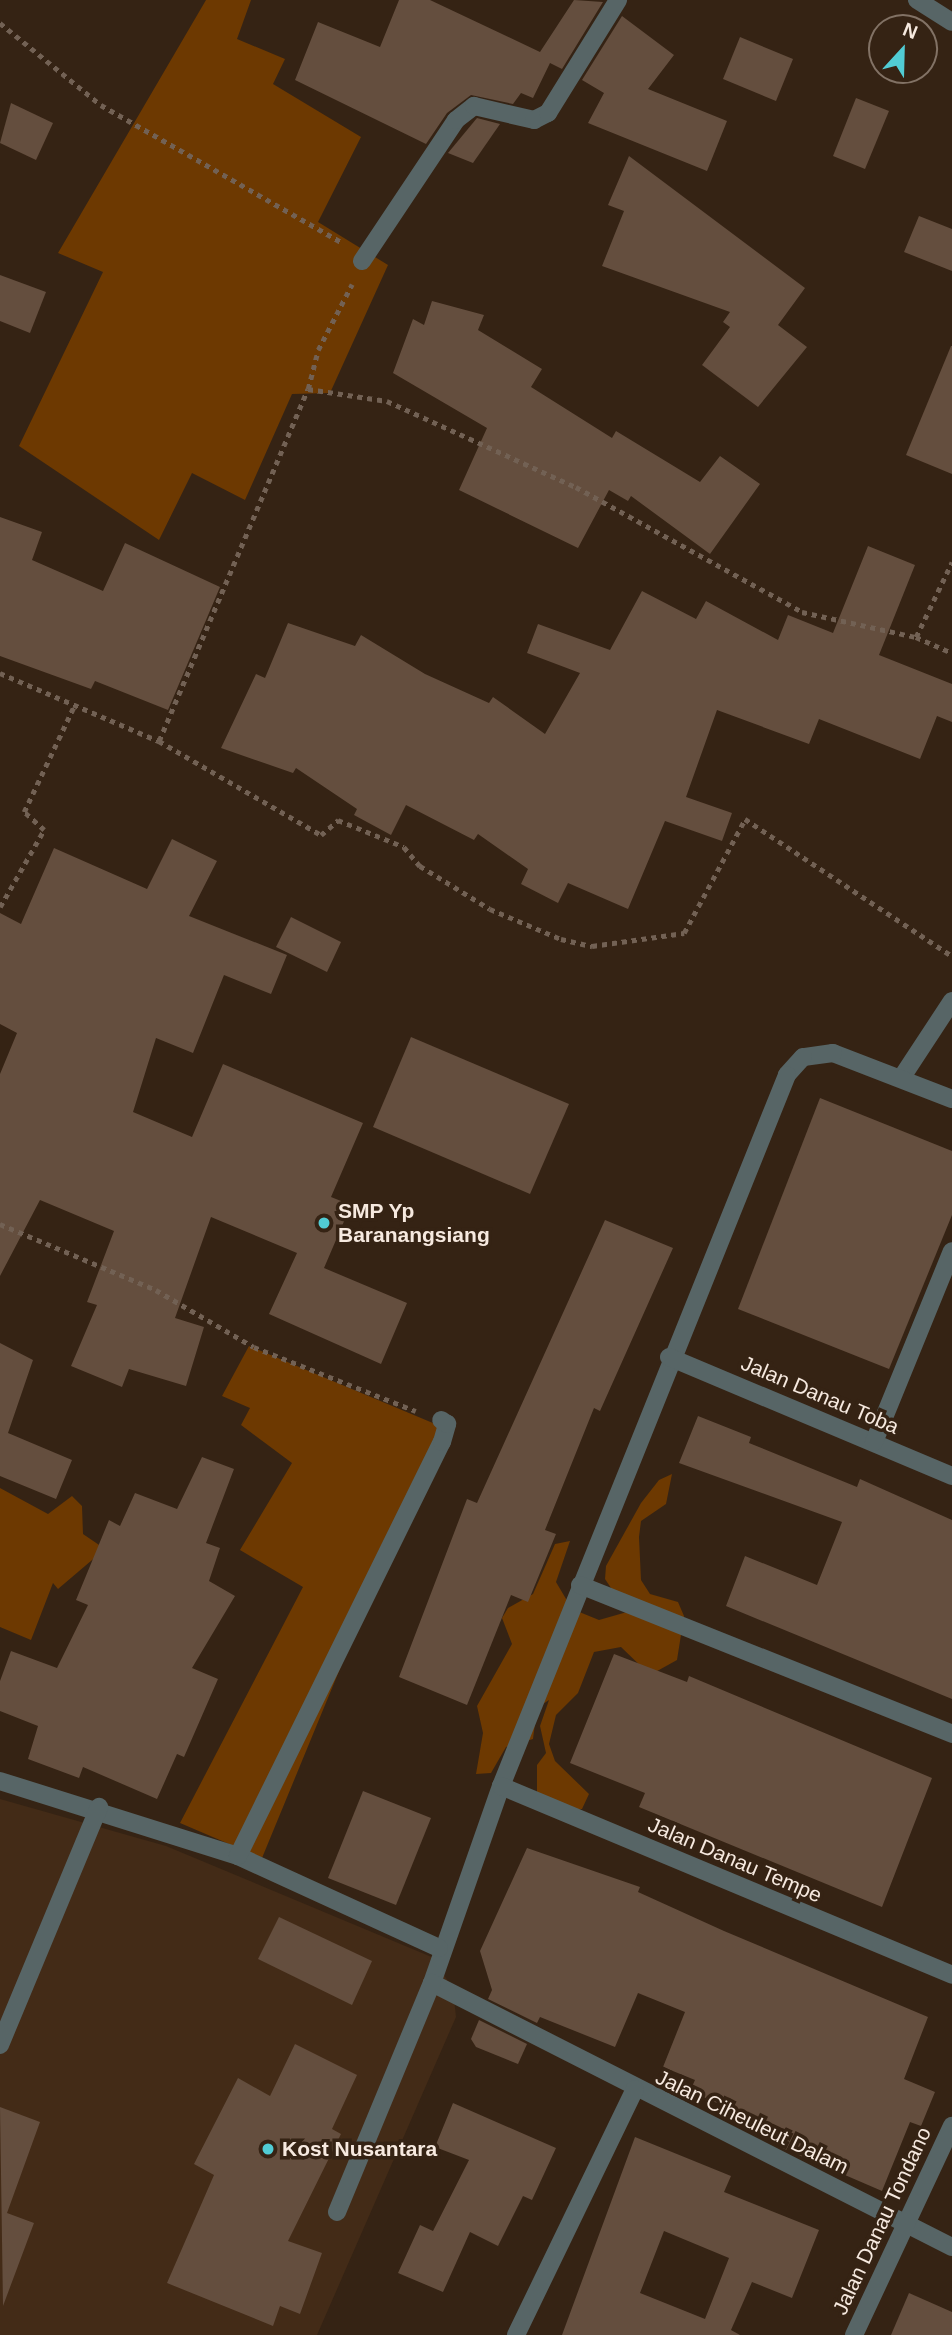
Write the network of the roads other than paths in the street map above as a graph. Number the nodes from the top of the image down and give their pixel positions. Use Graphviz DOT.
graph roads {
  1 [pos="618,0"];
  2 [pos="917,0"];
  3 [pos="952,22"];
  4 [pos="362,261"];
  5 [pos="952,1001"];
  6 [pos="902,1077"];
  7 [pos="952,1099"];
  8 [pos="952,1251"];
  9 [pos="670,1357"];
  10 [pos="441,1420"];
  11 [pos="874,1442"];
  12 [pos="952,1476"];
  13 [pos="580,1585"];
  14 [pos="952,1734"];
  15 [pos="0,1781"];
  16 [pos="501,1786"];
  17 [pos="99,1807"];
  18 [pos="238,1856"];
  19 [pos="439,1948"];
  20 [pos="952,1975"];
  21 [pos="432,1983"];
  22 [pos="0,2045"];
  23 [pos="635,2089"];
  24 [pos="952,2126"];
  25 [pos="337,2212"];
  26 [pos="906,2224"];
  27 [pos="952,2247"];
  28 [pos="516,2335"];
  29 [pos="854,2335"];
  1 -- 4 [label="street"];
  2 -- 3 [label="street"];
  5 -- 6 [label="street"];
  6 -- 7 [label="street"];
  6 -- 9 [label="street"];
  8 -- 11 [label="street"];
  9 -- 11 [label="street, Jalan Danau Toba"];
  9 -- 13 [label="street"];
  10 -- 18 [label="street"];
  11 -- 12 [label="street, Jalan Danau Toba"];
  13 -- 14 [label="street"];
  13 -- 16 [label="street"];
  15 -- 17 [label="street"];
  16 -- 19 [label="street"];
  16 -- 20 [label="street, Jalan Danau Tempe"];
  17 -- 18 [label="street"];
  17 -- 22 [label="street"];
  18 -- 19 [label="street"];
  19 -- 21 [label="street"];
  21 -- 23 [label="street"];
  21 -- 25 [label="street"];
  23 -- 26 [label="street, Jalan Ciheuleut Dalam"];
  23 -- 28 [label="street, Jalan Ciheuleut Dalam"];
  24 -- 26 [label="street, Jalan Danau Tondano"];
  26 -- 27 [label="street, Jalan Ciheuleut Dalam"];
  26 -- 29 [label="street, Jalan Danau Tondano"];
}
